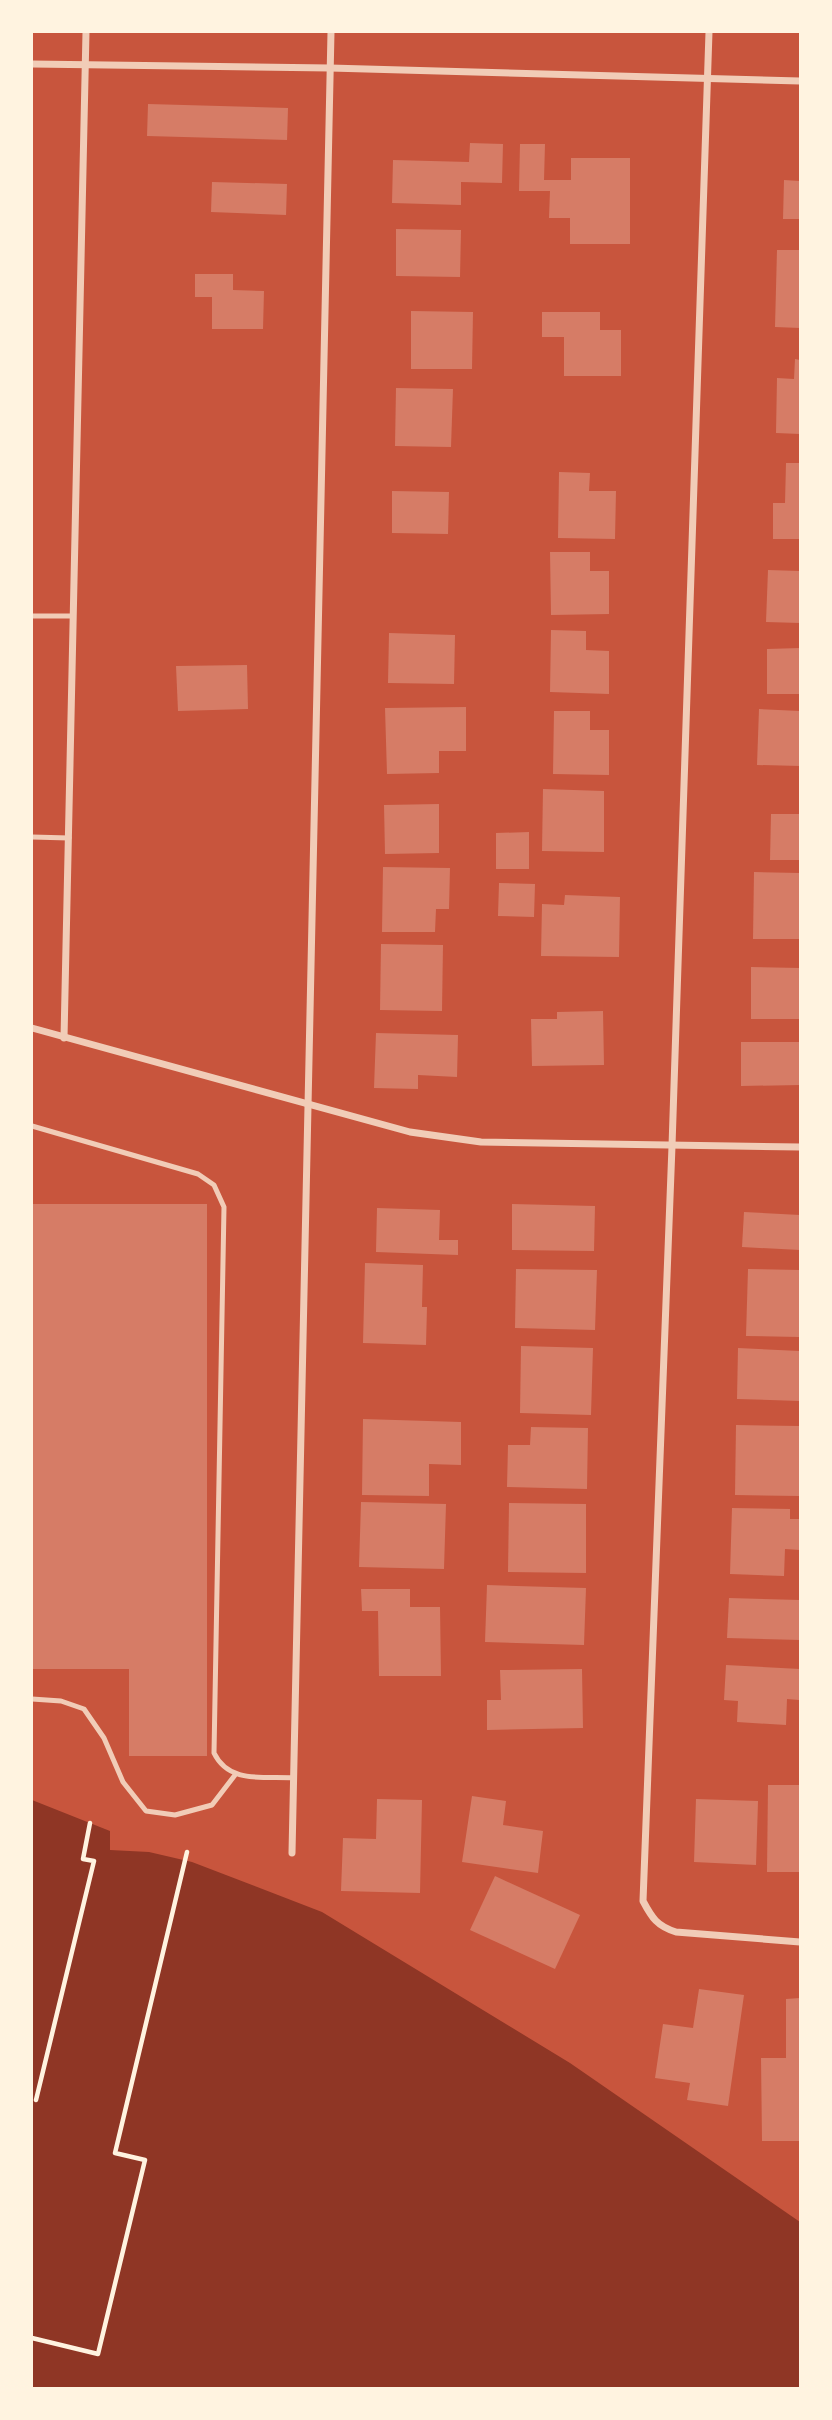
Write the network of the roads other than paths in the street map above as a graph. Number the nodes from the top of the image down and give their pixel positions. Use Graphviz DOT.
graph roads {
  1 [pos="86,32"];
  2 [pos="331,32"];
  3 [pos="709,32"];
  4 [pos="32,64"];
  5 [pos="86,64"];
  6 [pos="330,68"];
  7 [pos="707,78"];
  8 [pos="800,81"];
  9 [pos="32,616"];
  10 [pos="74,616"];
  11 [pos="32,837"];
  12 [pos="69,838"];
  13 [pos="32,1028"];
  14 [pos="64,1038"];
  15 [pos="307,1104"];
  16 [pos="32,1126"];
  17 [pos="672,1146"];
  18 [pos="800,1147"];
  19 [pos="32,1699"];
  20 [pos="235,1775"];
  21 [pos="294,1778"];
  22 [pos="292,1853"];
  23 [pos="800,1942"];
  1 -- 5 [label="street"];
  2 -- 6 [label="street"];
  3 -- 7 [label="street"];
  4 -- 5 [label="street"];
  5 -- 6 [label="street"];
  5 -- 10 [label="street"];
  6 -- 7 [label="street"];
  6 -- 15 [label="street"];
  7 -- 8 [label="street"];
  7 -- 17 [label="street"];
  9 -- 10 [label="lane"];
  10 -- 12 [label="street"];
  11 -- 12 [label="lane"];
  12 -- 14 [label="street"];
  13 -- 14 [label="street"];
  14 -- 15 [label="street"];
  15 -- 17 [label="street"];
  15 -- 21 [label="street"];
  16 -- 20 [label="lane"];
  17 -- 18 [label="street"];
  17 -- 23 [label="street"];
  19 -- 20 [label="lane"];
  20 -- 21 [label="lane"];
  21 -- 22 [label="street"];
}
